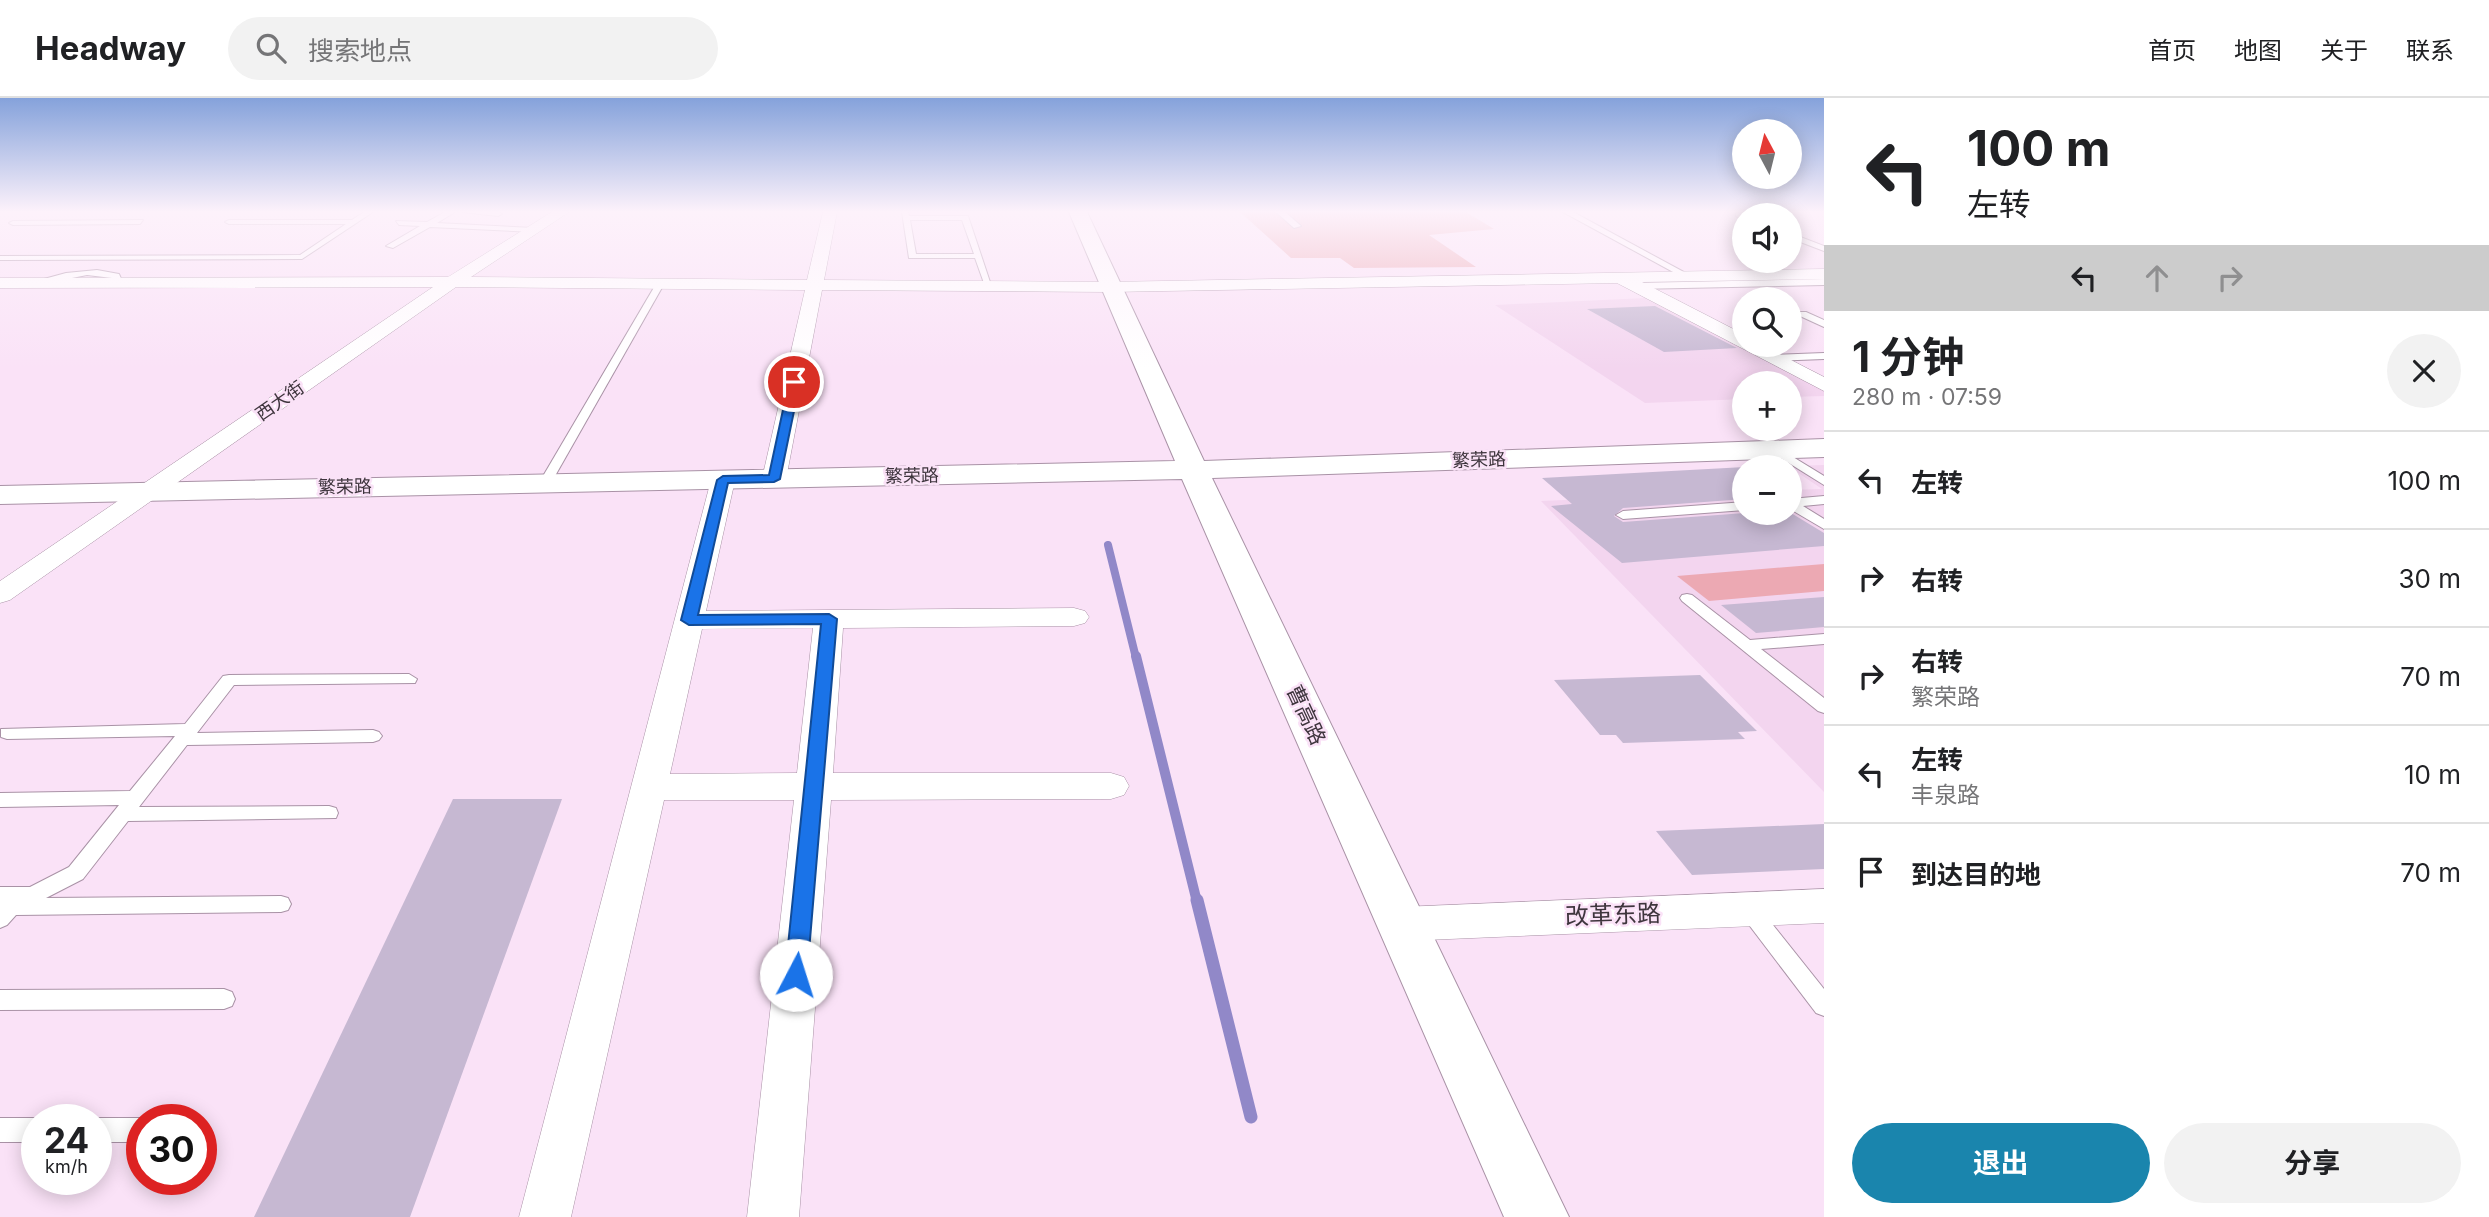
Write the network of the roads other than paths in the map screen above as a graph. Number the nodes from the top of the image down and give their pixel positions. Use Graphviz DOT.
graph roads {
  1 [pos="96,264"];
  2 [pos="125,264"];
  3 [pos="480,264"];
  4 [pos="819,264"];
  5 [pos="981,264"];
  6 [pos="1100,264"];
  7 [pos="1665,264"];
  8 [pos="78,274"];
  9 [pos="1824,274"];
  10 [pos="1689,277"];
  11 [pos="111,278"];
  12 [pos="452,282"];
  13 [pos="1628,282"];
  14 [pos="1824,282"];
  15 [pos="0,283"];
  16 [pos="34,283"];
  17 [pos="1799,283"];
  18 [pos="660,284"];
  19 [pos="815,285"];
  20 [pos="989,286"];
  21 [pos="1110,287"];
  22 [pos="1824,294"];
  23 [pos="1802,314"];
  24 [pos="1824,324"];
  25 [pos="1732,337"];
  26 [pos="1824,356"];
  27 [pos="1773,358"];
  28 [pos="1824,384"];
  29 [pos="1824,448"];
  30 [pos="1775,450"];
  31 [pos="1194,470"];
  32 [pos="774,479"];
  33 [pos="723,480"];
  34 [pos="1824,481"];
  35 [pos="545,483"];
  36 [pos="149,491"];
  37 [pos="0,495"];
  38 [pos="1824,500"];
  39 [pos="1802,502"];
  40 [pos="1732,507"];
  41 [pos="1802,511"];
  42 [pos="1623,515"];
  43 [pos="1824,525"];
  44 [pos="0,594"];
  45 [pos="1688,597"];
  46 [pos="1074,617"];
  47 [pos="829,619"];
  48 [pos="689,620"];
  49 [pos="1824,639"];
  50 [pos="1748,645"];
  51 [pos="409,679"];
  52 [pos="1824,708"];
  53 [pos="7,733"];
  54 [pos="187,734"];
  55 [pos="373,736"];
  56 [pos="814,786"];
  57 [pos="1111,786"];
  58 [pos="649,787"];
  59 [pos="136,798"];
  60 [pos="0,800"];
  61 [pos="329,813"];
  62 [pos="123,814"];
  63 [pos="281,904"];
  64 [pos="1824,906"];
  65 [pos="4,907"];
  66 [pos="1748,909"];
  67 [pos="1402,924"];
  68 [pos="224,999"];
  69 [pos="0,1000"];
  70 [pos="1824,1006"];
  71 [pos="0,1130"];
  72 [pos="21,1130"];
  73 [pos="545,1217"];
  74 [pos="773,1217"];
  75 [pos="1537,1217"];
  1 -- 8 [label="lane"];
  2 -- 11 [label="lane"];
  3 -- 12 [label="street, 西大街"];
  4 -- 19 [label="street"];
  5 -- 20 [label="lane"];
  6 -- 21 [label="street, 曹高路"];
  7 -- 10 [label="lane"];
  8 -- 11 [label="lane"];
  8 -- 16 [label="lane"];
  9 -- 10 [label="street"];
  10 -- 13 [label="street"];
  11 -- 12 [label="street"];
  11 -- 16 [label="street"];
  12 -- 18 [label="street"];
  12 -- 36 [label="street, 西大街"];
  13 -- 17 [label="lane"];
  13 -- 21 [label="street"];
  13 -- 25 [label="street"];
  14 -- 17 [label="lane"];
  15 -- 16 [label="street"];
  17 -- 22 [label="lane"];
  18 -- 19 [label="street"];
  18 -- 35 [label="lane"];
  19 -- 20 [label="street"];
  19 -- 32 [label="street"];
  20 -- 21 [label="street"];
  21 -- 31 [label="street, 曹高路"];
  23 -- 24 [label="lane"];
  26 -- 27 [label="lane"];
  27 -- 28 [label="street"];
  29 -- 30 [label="street, 繁荣路"];
  30 -- 31 [label="street, 繁荣路"];
  30 -- 34 [label="lane"];
  31 -- 32 [label="street, 繁荣路"];
  31 -- 67 [label="street, 曹高路"];
  32 -- 33 [label="street, 繁荣路"];
  33 -- 35 [label="street, 繁荣路"];
  33 -- 48 [label="street"];
  35 -- 36 [label="street, 繁荣路"];
  36 -- 37 [label="street, 繁荣路"];
  36 -- 44 [label="street, 西大街"];
  38 -- 39 [label="lane"];
  40 -- 42 [label="lane"];
  41 -- 43 [label="lane"];
  45 -- 50 [label="lane"];
  46 -- 47 [label="street"];
  47 -- 48 [label="street"];
  47 -- 56 [label="street"];
  48 -- 58 [label="street"];
  49 -- 50 [label="lane"];
  50 -- 52 [label="lane"];
  51 -- 54 [label="lane"];
  53 -- 54 [label="lane"];
  54 -- 55 [label="lane"];
  54 -- 59 [label="lane"];
  56 -- 57 [label="street"];
  56 -- 58 [label="street"];
  56 -- 74 [label="street"];
  58 -- 73 [label="street"];
  59 -- 60 [label="lane"];
  59 -- 62 [label="lane"];
  61 -- 62 [label="lane"];
  62 -- 65 [label="lane"];
  63 -- 65 [label="lane"];
  64 -- 66 [label="street, 改革东路"];
  66 -- 67 [label="street, 改革东路"];
  66 -- 70 [label="lane"];
  67 -- 75 [label="street, 曹高路"];
  68 -- 69 [label="lane"];
  71 -- 72 [label="lane"];
}
